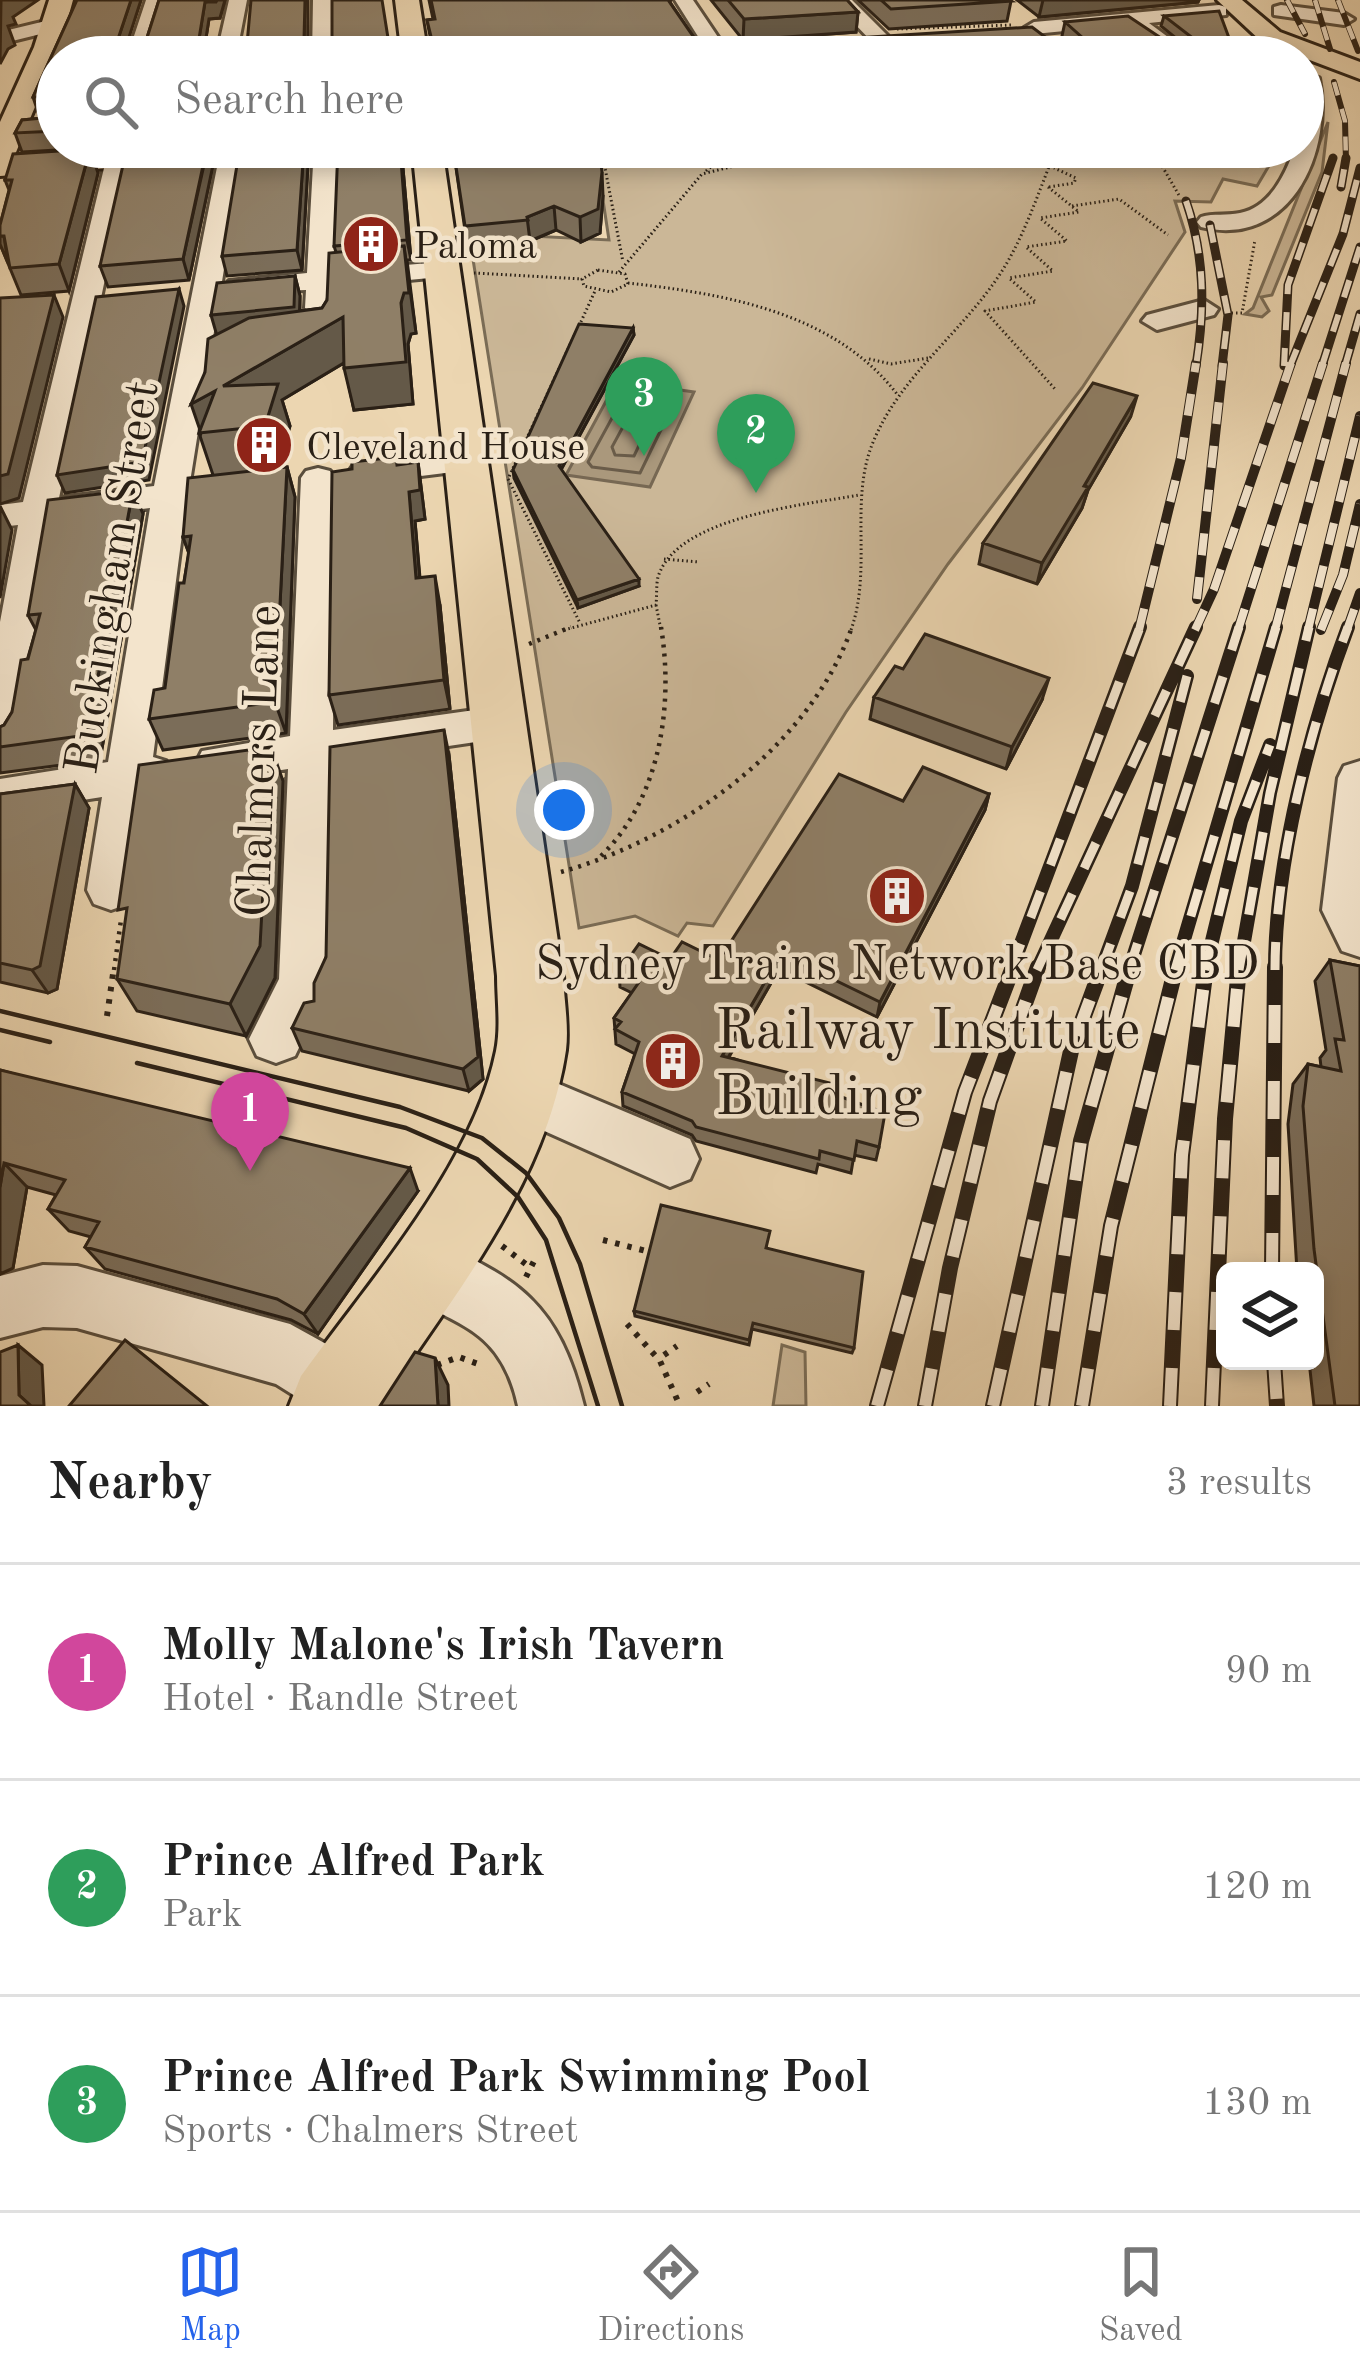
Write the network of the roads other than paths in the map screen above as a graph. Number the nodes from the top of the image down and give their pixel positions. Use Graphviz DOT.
graph roads {
  1 [pos="154,0"];
  2 [pos="238,0"];
  3 [pos="322,0"];
  4 [pos="407,0"];
  5 [pos="710,0"];
  6 [pos="841,0"];
  7 [pos="685,1"];
  8 [pos="1135,10"];
  9 [pos="1344,20"];
  10 [pos="54,24"];
  11 [pos="1029,28"];
  12 [pos="143,36"];
  13 [pos="230,36"];
  14 [pos="322,36"];
  15 [pos="413,36"];
  16 [pos="708,36"];
  17 [pos="860,36"];
  18 [pos="1163,36"];
  19 [pos="1257,36"];
  20 [pos="1316,36"];
  21 [pos="0,39"];
  22 [pos="36,65"];
  23 [pos="36,128"];
  24 [pos="6,134"];
  25 [pos="36,165"];
  26 [pos="0,167"];
  27 [pos="116,168"];
  28 [pos="217,168"];
  29 [pos="325,168"];
  30 [pos="429,168"];
  31 [pos="1297,168"];
  32 [pos="1210,222"];
  33 [pos="441,270"];
  34 [pos="320,279"];
  35 [pos="195,290"];
  36 [pos="124,297"];
  37 [pos="74,302"];
  38 [pos="1204,309"];
  39 [pos="1157,321"];
  40 [pos="317,340"];
  41 [pos="236,348"];
  42 [pos="194,352"];
  43 [pos="465,462"];
  44 [pos="233,488"];
  45 [pos="170,495"];
  46 [pos="39,510"];
  47 [pos="0,516"];
  48 [pos="496,723"];
  49 [pos="0,736"];
  50 [pos="313,750"];
  51 [pos="128,776"];
  52 [pos="1360,778"];
  53 [pos="0,796"];
  54 [pos="111,890"];
  55 [pos="1360,936"];
  56 [pos="276,1039"];
  57 [pos="527,1070"];
  58 [pos="670,1159"];
  59 [pos="460,1255"];
  60 [pos="0,1307"];
  61 [pos="337,1397"];
  62 [pos="551,1406"];
  1 -- 12 [label="street"];
  2 -- 13 [label="street"];
  3 -- 14 [label="street"];
  4 -- 15 [label="main road"];
  5 -- 7 [label="street"];
  6 -- 17 [label="street"];
  7 -- 16 [label="street"];
  8 -- 11 [label="street"];
  8 -- 18 [label="street"];
  8 -- 19 [label="street"];
  9 -- 20 [label="street"];
  10 -- 21 [label="main road"];
  22 -- 24 [label="main road"];
  23 -- 24 [label="street"];
  25 -- 26 [label="main road"];
  27 -- 37 [label="street"];
  28 -- 35 [label="street, Buckingham Street"];
  29 -- 34 [label="street"];
  30 -- 33 [label="main road"];
  31 -- 32 [label="street"];
  33 -- 34 [label="street"];
  33 -- 43 [label="main road"];
  34 -- 35 [label="street"];
  34 -- 40 [label="street"];
  35 -- 42 [label="street, Buckingham Street"];
  36 -- 37 [label="street"];
  37 -- 46 [label="street"];
  38 -- 39 [label="street"];
  41 -- 42 [label="street"];
  42 -- 45 [label="street, Buckingham Street"];
  43 -- 48 [label="main road"];
  43 -- 50 [label="street, Chalmers Lane"];
  44 -- 45 [label="street"];
  45 -- 46 [label="street"];
  45 -- 51 [label="street, Buckingham Street"];
  46 -- 47 [label="street"];
  46 -- 49 [label="street"];
  48 -- 50 [label="street"];
  48 -- 57 [label="main road"];
  50 -- 51 [label="street"];
  50 -- 56 [label="street, Chalmers Lane"];
  51 -- 53 [label="street"];
  51 -- 54 [label="street, Buckingham Street"];
  52 -- 55 [label="street"];
  57 -- 58 [label="street"];
  57 -- 59 [label="main road"];
  59 -- 61 [label="main road"];
  59 -- 62 [label="street"];
  60 -- 61 [label="street"];
}
